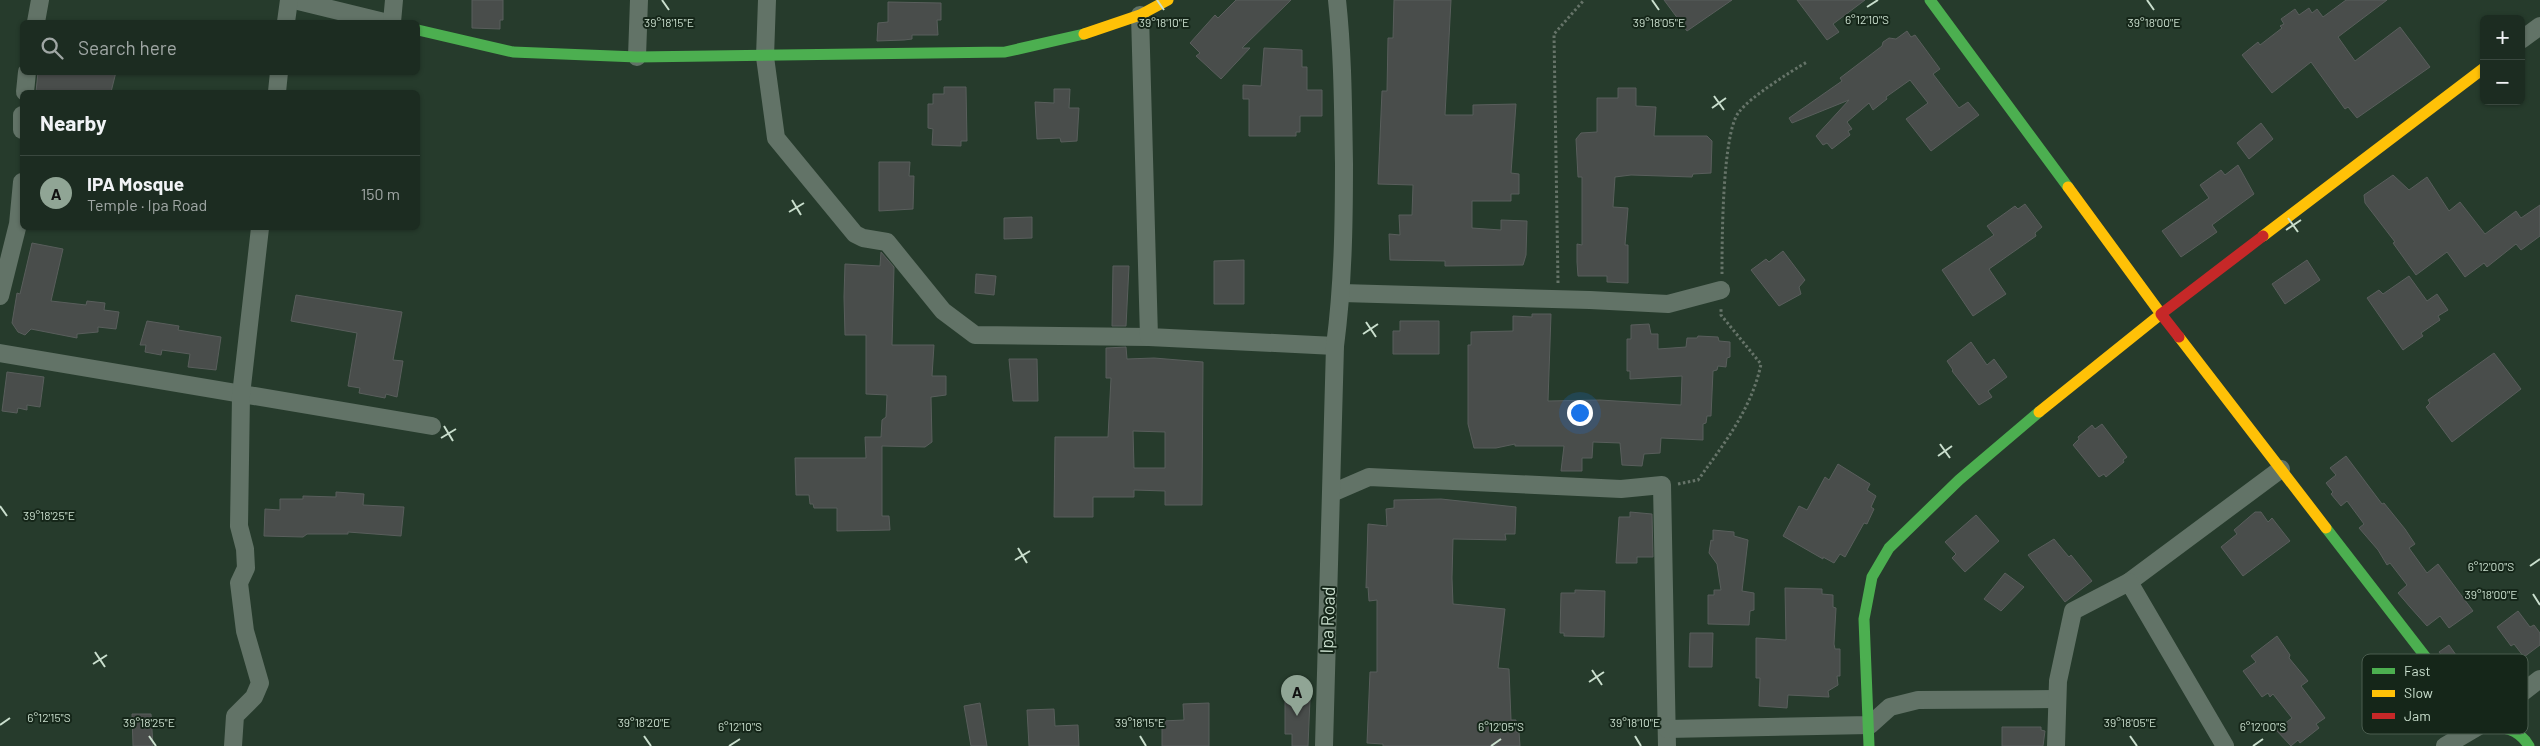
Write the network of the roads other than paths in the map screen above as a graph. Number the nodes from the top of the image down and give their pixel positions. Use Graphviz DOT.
graph roads {
  1 [pos="40,0"];
  2 [pos="289,0"];
  3 [pos="294,0"];
  4 [pos="394,0"];
  5 [pos="639,0"];
  6 [pos="767,0"];
  7 [pos="1168,0"];
  8 [pos="1337,0"];
  9 [pos="1930,0"];
  10 [pos="1140,15"];
  11 [pos="36,20"];
  12 [pos="286,20"];
  13 [pos="376,20"];
  14 [pos="392,20"];
  15 [pos="2540,26"];
  16 [pos="420,30"];
  17 [pos="2525,37"];
  18 [pos="637,57"];
  19 [pos="765,57"];
  20 [pos="2480,71"];
  21 [pos="27,75"];
  22 [pos="280,75"];
  23 [pos="24,90"];
  24 [pos="277,90"];
  25 [pos="20,203"];
  26 [pos="260,230"];
  27 [pos="1721,290"];
  28 [pos="1342,293"];
  29 [pos="0,296"];
  30 [pos="2161,314"];
  31 [pos="1149,337"];
  32 [pos="1335,346"];
  33 [pos="0,353"];
  34 [pos="241,395"];
  35 [pos="432,426"];
  36 [pos="2282,469"];
  37 [pos="1332,493"];
  38 [pos="2129,582"];
  39 [pos="2424,654"];
  40 [pos="2540,679"];
  41 [pos="2528,688"];
  42 [pos="2056,699"];
  43 [pos="1870,725"];
  44 [pos="2465,734"];
  45 [pos="2523,734"];
  46 [pos="1667,737"];
  47 [pos="233,746"];
  48 [pos="1324,746"];
  49 [pos="1869,746"];
  50 [pos="2056,746"];
  51 [pos="2225,746"];
  52 [pos="2445,746"];
  53 [pos="2529,746"];
  1 -- 11 [label="street"];
  2 -- 12 [label="street"];
  3 -- 13 [label="street"];
  4 -- 14 [label="street"];
  5 -- 18 [label="street"];
  6 -- 19 [label="street"];
  7 -- 10 [label="street"];
  8 -- 28 [label="street, Ipa Road"];
  9 -- 30 [label="street"];
  10 -- 19 [label="street"];
  10 -- 31 [label="street"];
  15 -- 17 [label="street"];
  16 -- 18 [label="street"];
  18 -- 19 [label="street"];
  19 -- 31 [label="street"];
  20 -- 30 [label="street"];
  21 -- 23 [label="street"];
  22 -- 24 [label="street"];
  25 -- 29 [label="street"];
  26 -- 34 [label="street"];
  27 -- 28 [label="street"];
  28 -- 32 [label="street, Ipa Road"];
  30 -- 36 [label="street"];
  30 -- 43 [label="street"];
  31 -- 32 [label="street"];
  32 -- 37 [label="street, Ipa Road"];
  33 -- 34 [label="street"];
  34 -- 35 [label="street"];
  34 -- 47 [label="street"];
  36 -- 38 [label="street"];
  36 -- 39 [label="street"];
  37 -- 46 [label="street"];
  37 -- 48 [label="street, Ipa Road"];
  38 -- 42 [label="street"];
  38 -- 51 [label="street"];
  40 -- 41 [label="street"];
  42 -- 43 [label="street"];
  42 -- 50 [label="street"];
  43 -- 46 [label="street"];
  43 -- 49 [label="street"];
  44 -- 52 [label="street"];
  45 -- 53 [label="street"];
}
